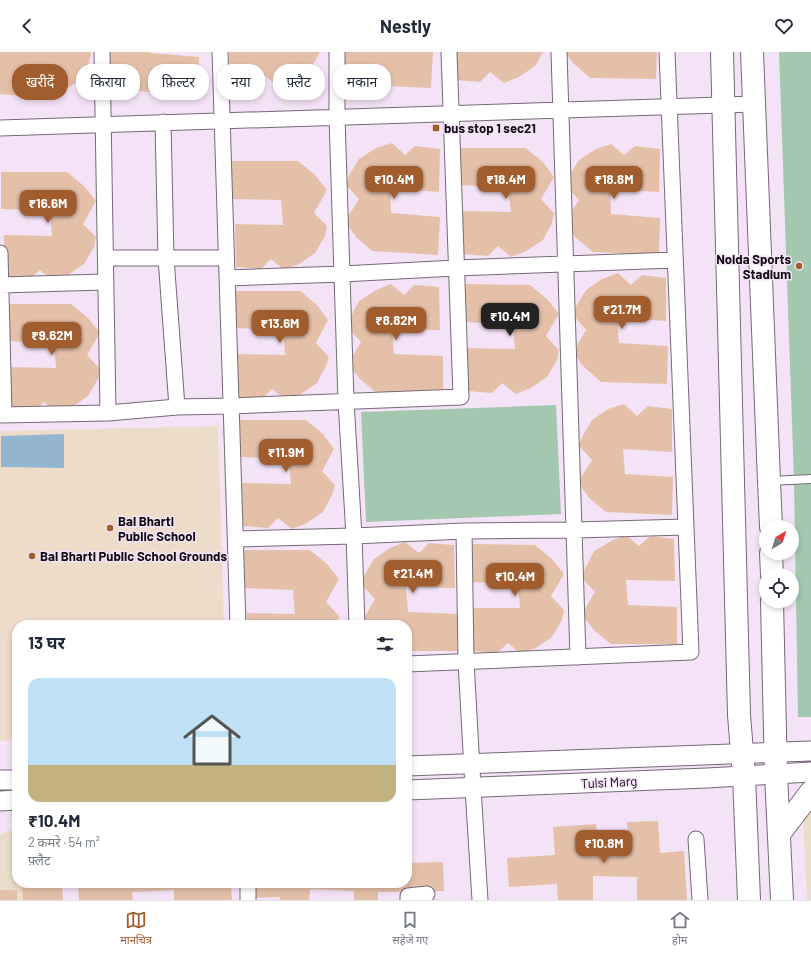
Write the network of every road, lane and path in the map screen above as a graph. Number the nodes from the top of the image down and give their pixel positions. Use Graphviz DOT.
graph roads {
  1 [pos="102,52"];
  2 [pos="220,52"];
  3 [pos="337,52"];
  4 [pos="449,52"];
  5 [pos="559,52"];
  6 [pos="667,52"];
  7 [pos="722,52"];
  8 [pos="752,52"];
  9 [pos="723,104"];
  10 [pos="754,104"];
  11 [pos="669,106"];
  12 [pos="561,110"];
  13 [pos="451,113"];
  14 [pos="337,117"];
  15 [pos="222,120"];
  16 [pos="163,122"];
  17 [pos="103,124"];
  18 [pos="0,128"];
  19 [pos="0,253"];
  20 [pos="106,258"];
  21 [pos="166,258"];
  22 [pos="226,258"];
  23 [pos="675,260"];
  24 [pos="566,264"];
  25 [pos="456,268"];
  26 [pos="342,274"];
  27 [pos="227,278"];
  28 [pos="105,282"];
  29 [pos="1,285"];
  30 [pos="346,401"];
  31 [pos="231,406"];
  32 [pos="177,407"];
  33 [pos="108,413"];
  34 [pos="2,415"];
  35 [pos="811,479"];
  36 [pos="770,481"];
  37 [pos="770,520"];
  38 [pos="686,527"];
  39 [pos="574,530"];
  40 [pos="464,531"];
  41 [pos="354,536"];
  42 [pos="236,539"];
  43 [pos="772,608"];
  44 [pos="238,620"];
  45 [pos="357,620"];
  46 [pos="578,657"];
  47 [pos="466,661"];
  48 [pos="412,664"];
  49 [pos="811,750"];
  50 [pos="776,752"];
  51 [pos="742,753"];
  52 [pos="471,763"];
  53 [pos="412,766"];
  54 [pos="811,772"];
  55 [pos="776,774"];
  56 [pos="744,776"];
  57 [pos="0,780"];
  58 [pos="12,780"];
  59 [pos="472,788"];
  60 [pos="412,790"];
  61 [pos="811,792"];
  62 [pos="0,800"];
  63 [pos="12,800"];
  64 [pos="779,834"];
  65 [pos="696,839"];
  66 [pos="248,888"];
  67 [pos="427,894"];
  68 [pos="248,900"];
  69 [pos="408,900"];
  70 [pos="480,900"];
  71 [pos="700,900"];
  72 [pos="749,900"];
  73 [pos="782,900"];
  1 -- 17 [label="street"];
  2 -- 15 [label="street"];
  3 -- 14 [label="street"];
  4 -- 13 [label="street"];
  5 -- 12 [label="street"];
  6 -- 11 [label="street"];
  7 -- 9 [label="main road"];
  8 -- 10 [label="main road"];
  9 -- 10 [label="street"];
  9 -- 11 [label="street"];
  9 -- 51 [label="main road"];
  10 -- 36 [label="main road"];
  11 -- 12 [label="street"];
  11 -- 23 [label="street"];
  12 -- 13 [label="street"];
  12 -- 24 [label="street"];
  13 -- 14 [label="street"];
  13 -- 25 [label="street"];
  14 -- 15 [label="street"];
  14 -- 26 [label="street"];
  15 -- 16 [label="street"];
  15 -- 22 [label="street"];
  16 -- 17 [label="street"];
  16 -- 21 [label="street"];
  17 -- 18 [label="street"];
  17 -- 20 [label="street"];
  19 -- 29 [label="street"];
  20 -- 21 [label="street"];
  20 -- 28 [label="street"];
  21 -- 22 [label="street"];
  21 -- 32 [label="street"];
  22 -- 27 [label="street"];
  23 -- 24 [label="street"];
  23 -- 38 [label="street"];
  24 -- 25 [label="street"];
  24 -- 39 [label="street"];
  25 -- 26 [label="street"];
  25 -- 30 [label="street"];
  26 -- 27 [label="street"];
  26 -- 30 [label="street"];
  27 -- 31 [label="street"];
  28 -- 29 [label="street"];
  28 -- 33 [label="street"];
  29 -- 34 [label="street"];
  30 -- 31 [label="street"];
  30 -- 41 [label="street"];
  31 -- 32 [label="street"];
  31 -- 42 [label="street"];
  32 -- 33 [label="street"];
  33 -- 34 [label="street"];
  35 -- 36 [label="lane"];
  36 -- 37 [label="main road"];
  38 -- 39 [label="street"];
  38 -- 46 [label="street"];
  39 -- 40 [label="street"];
  39 -- 46 [label="street"];
  40 -- 41 [label="street"];
  40 -- 47 [label="street"];
  41 -- 42 [label="street"];
  41 -- 45 [label="street"];
  42 -- 44 [label="street"];
  43 -- 50 [label="main road"];
  46 -- 47 [label="street"];
  47 -- 48 [label="street"];
  47 -- 52 [label="street"];
  49 -- 50 [label="street, Tulsi Marg"];
  50 -- 51 [label="street, Tulsi Marg"];
  50 -- 55 [label="main road"];
  51 -- 52 [label="street, Tulsi Marg"];
  51 -- 56 [label="main road"];
  52 -- 53 [label="street, Tulsi Marg"];
  52 -- 59 [label="street"];
  54 -- 55 [label="street, Tulsi Marg"];
  55 -- 56 [label="street, Tulsi Marg"];
  55 -- 64 [label="main road"];
  56 -- 59 [label="street, Tulsi Marg"];
  56 -- 72 [label="main road"];
  57 -- 58 [label="street"];
  59 -- 60 [label="street, Tulsi Marg"];
  59 -- 70 [label="street"];
  61 -- 64 [label="main road"];
  62 -- 63 [label="street"];
  64 -- 73 [label="main road"];
  65 -- 71 [label="street"];
  66 -- 68 [label="street"];
  67 -- 69 [label="street"];
}
